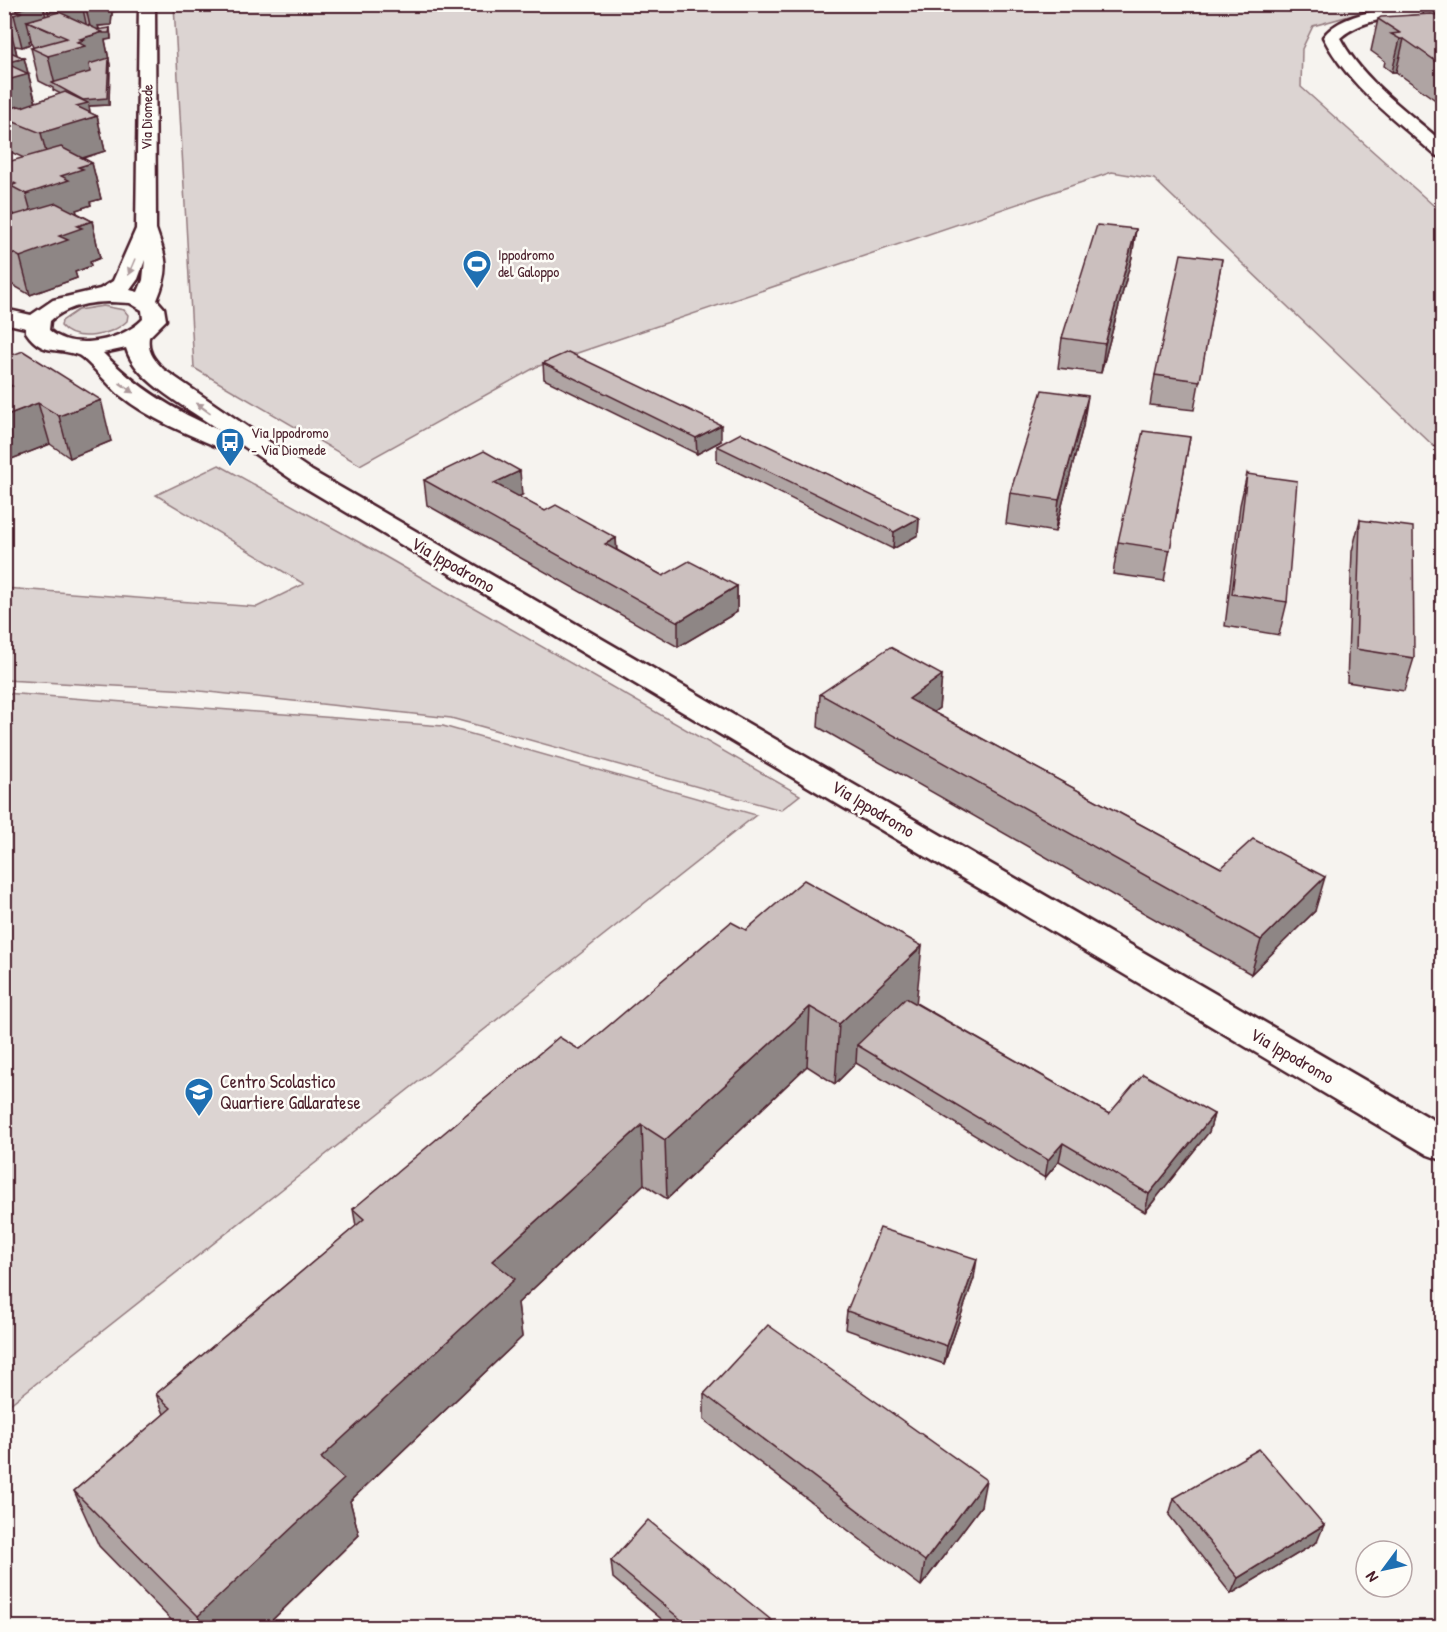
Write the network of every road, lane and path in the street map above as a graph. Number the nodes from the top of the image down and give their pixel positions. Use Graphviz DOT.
graph roads {
  1 [pos="117,4"];
  2 [pos="147,4"];
  3 [pos="1443,10"];
  4 [pos="4,29"];
  5 [pos="1443,151"];
  6 [pos="146,229"];
  7 [pos="105,295"];
  8 [pos="145,301"];
  9 [pos="4,316"];
  10 [pos="37,323"];
  11 [pos="138,335"];
  12 [pos="86,348"];
  13 [pos="303,476"];
  14 [pos="1443,1144"];
  1 -- 4 [label="street"];
  2 -- 6 [label="street, Via Diomede"];
  3 -- 5 [label="street"];
  6 -- 7 [label="street, Via Diomede, one-way"];
  6 -- 8 [label="street, Via Diomede"];
  7 -- 8 [label="street"];
  7 -- 10 [label="street"];
  8 -- 11 [label="street"];
  9 -- 10 [label="street"];
  10 -- 12 [label="street"];
  11 -- 12 [label="street"];
  13 -- 11 [label="street, Via Ippodromo, one-way"];
  12 -- 13 [label="street, Via Ippodromo, one-way"];
  13 -- 14 [label="street, Via Ippodromo"];
}
